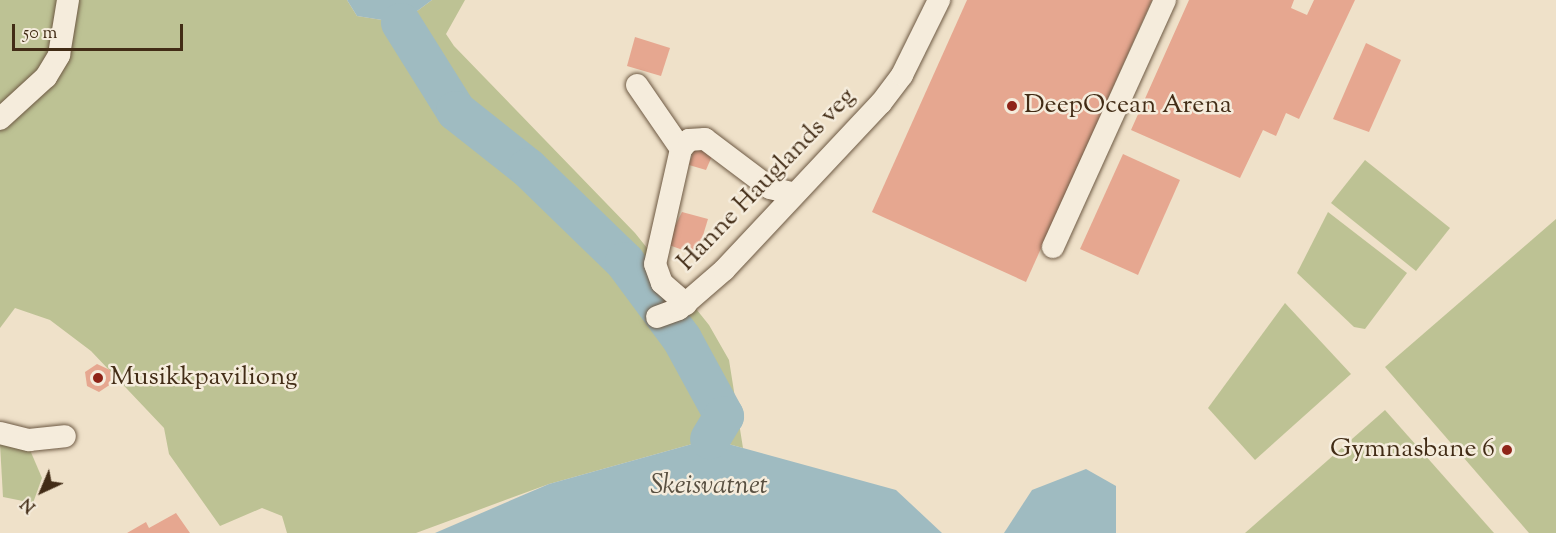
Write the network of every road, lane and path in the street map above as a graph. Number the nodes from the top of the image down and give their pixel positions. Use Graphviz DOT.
graph roads {
  1 [pos="68,0"];
  2 [pos="939,0"];
  3 [pos="1165,0"];
  4 [pos="637,85"];
  5 [pos="0,119"];
  6 [pos="681,149"];
  7 [pos="792,193"];
  8 [pos="1053,247"];
  9 [pos="0,433"];
  10 [pos="65,436"];
  1 -- 5 [label="lane"];
  2 -- 7 [label="lane, Hanne Hauglands veg"];
  3 -- 8 [label="lane"];
  4 -- 6 [label="lane"];
  6 -- 7 [label="lane"];
  6 -- 7 [label="lane, Hanne Hauglands veg"];
  9 -- 10 [label="lane"];
}
